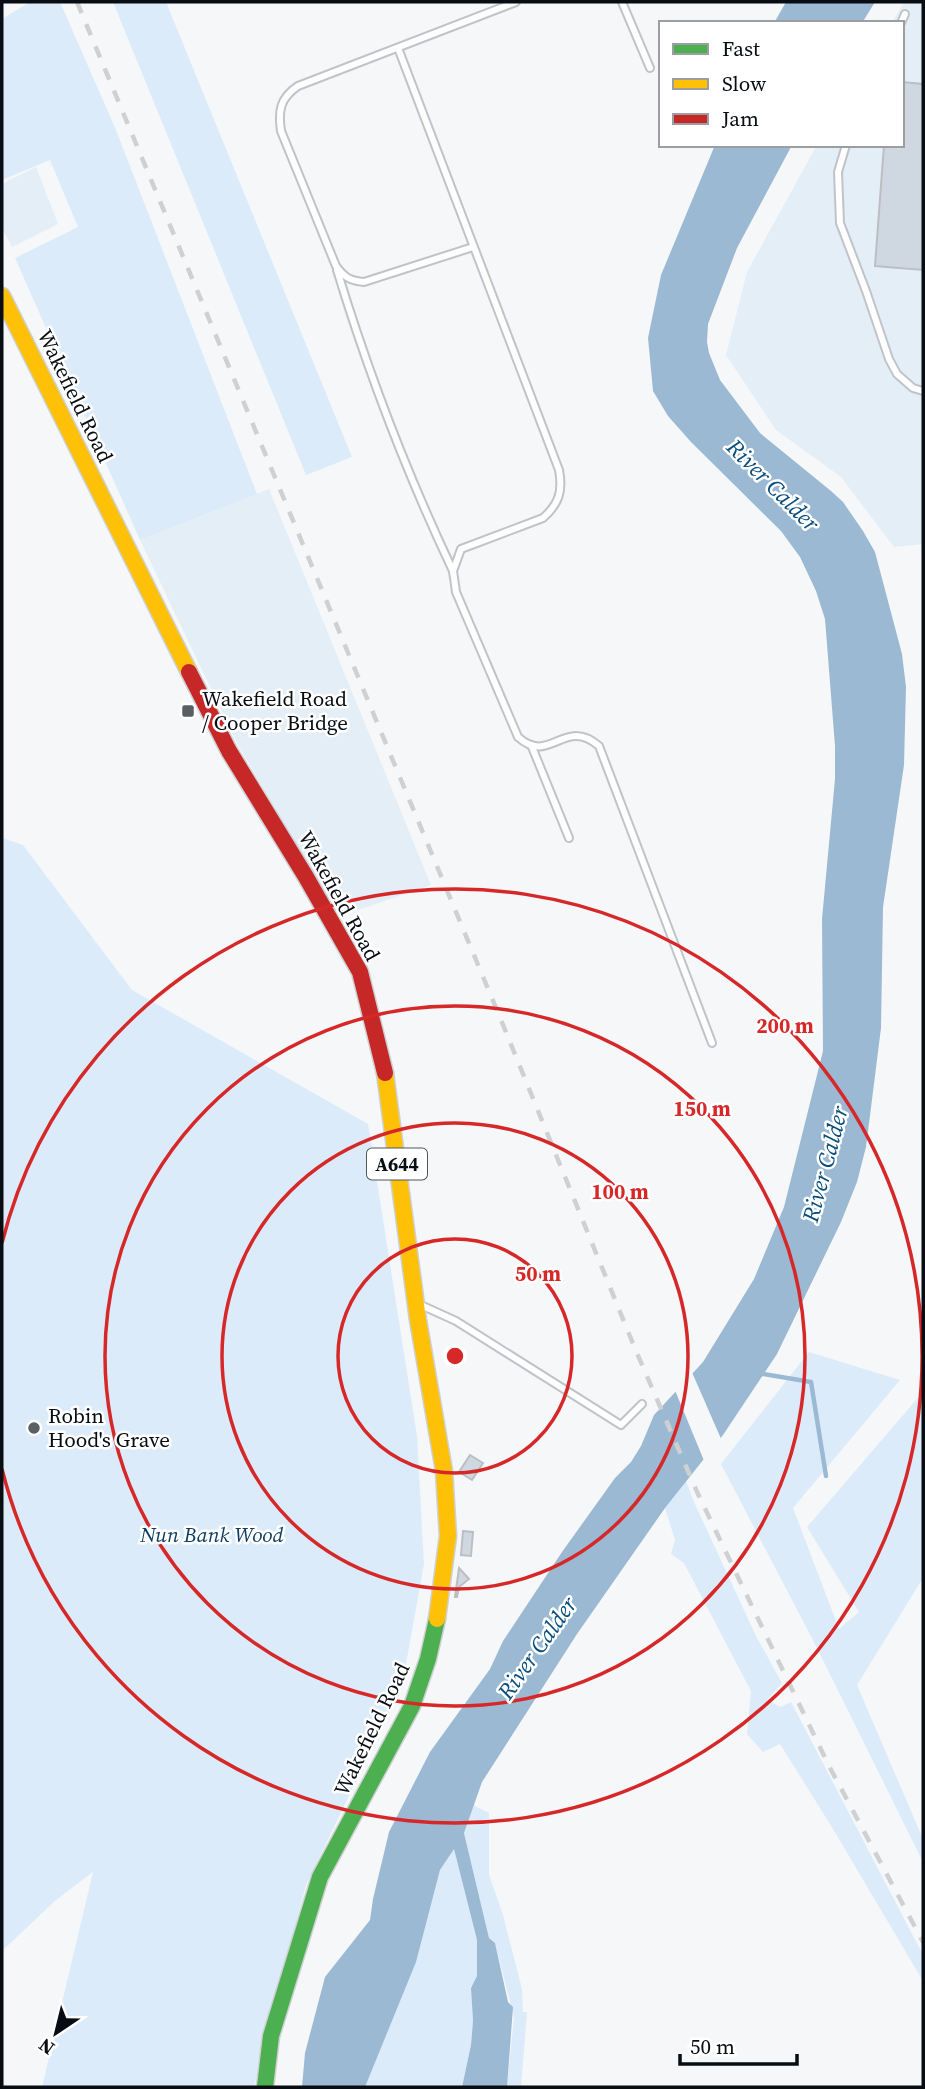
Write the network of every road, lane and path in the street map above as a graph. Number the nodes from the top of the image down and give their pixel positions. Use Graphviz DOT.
graph roads {
  1 [pos="516,2"];
  2 [pos="622,2"];
  3 [pos="905,14"];
  4 [pos="902,21"];
  5 [pos="398,48"];
  6 [pos="650,68"];
  7 [pos="845,147"];
  8 [pos="473,247"];
  9 [pos="336,266"];
  10 [pos="2,296"];
  11 [pos="923,391"];
  12 [pos="453,571"];
  13 [pos="533,747"];
  14 [pos="569,838"];
  15 [pos="712,1043"];
  16 [pos="415,1301"];
  17 [pos="642,1404"];
  18 [pos="265,2087"];
  1 -- 5 [label="lane"];
  2 -- 6 [label="lane"];
  3 -- 4 [label="lane"];
  5 -- 8 [label="lane"];
  5 -- 9 [label="lane"];
  7 -- 11 [label="lane"];
  8 -- 9 [label="lane"];
  8 -- 12 [label="lane"];
  9 -- 12 [label="lane"];
  10 -- 16 [label="highway, Wakefield Road / A644"];
  12 -- 13 [label="lane"];
  13 -- 14 [label="lane"];
  13 -- 15 [label="lane"];
  16 -- 17 [label="lane"];
  16 -- 18 [label="highway, Wakefield Road / A644"];
}
